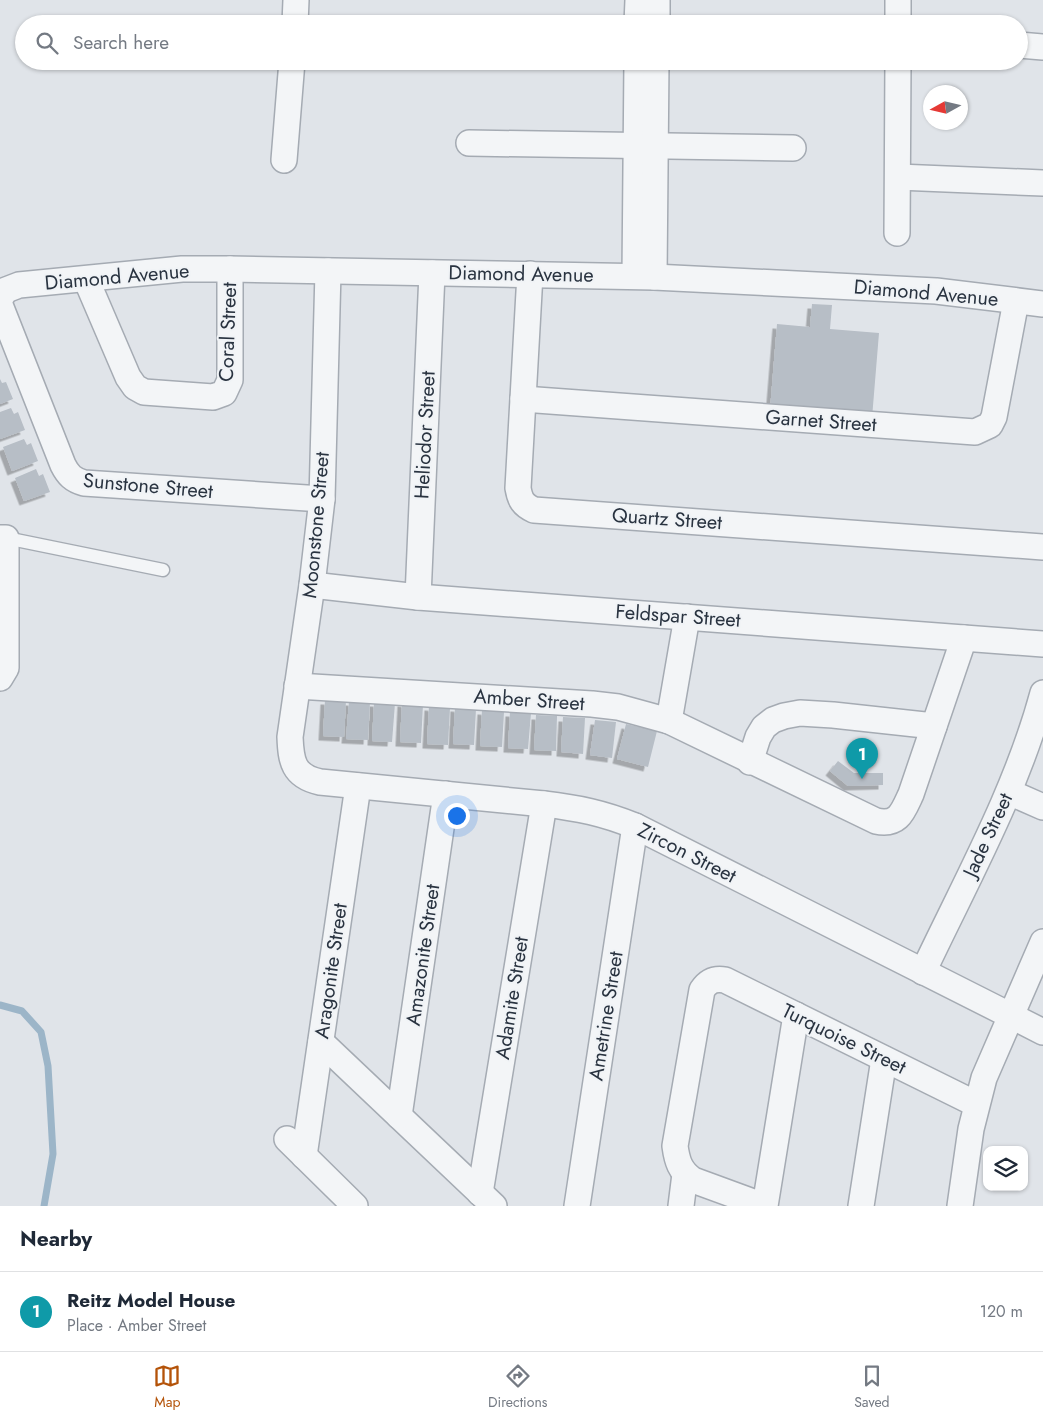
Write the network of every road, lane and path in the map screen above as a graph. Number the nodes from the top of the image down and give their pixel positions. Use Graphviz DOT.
graph roads {
  1 [pos="296,0"];
  2 [pos="898,0"];
  3 [pos="295,15"];
  4 [pos="898,15"];
  5 [pos="1028,46"];
  6 [pos="1043,47"];
  7 [pos="291,70"];
  8 [pos="638,70"];
  9 [pos="655,70"];
  10 [pos="898,70"];
  11 [pos="469,143"];
  12 [pos="646,146"];
  13 [pos="793,148"];
  14 [pos="284,160"];
  15 [pos="898,177"];
  16 [pos="1043,183"];
  17 [pos="897,232"];
  18 [pos="230,269"];
  19 [pos="328,271"];
  20 [pos="432,273"];
  21 [pos="530,274"];
  22 [pos="644,277"];
  23 [pos="86,279"];
  24 [pos="1,299"];
  25 [pos="1016,301"];
  26 [pos="1043,304"];
  27 [pos="524,399"];
  28 [pos="322,499"];
  29 [pos="3,538"];
  30 [pos="1043,547"];
  31 [pos="163,570"];
  32 [pos="312,585"];
  33 [pos="418,597"];
  34 [pos="687,617"];
  35 [pos="964,638"];
  36 [pos="1043,644"];
  37 [pos="0,678"];
  38 [pos="297,686"];
  39 [pos="1043,693"];
  40 [pos="669,722"];
  41 [pos="934,726"];
  42 [pos="750,762"];
  43 [pos="301,774"];
  44 [pos="358,786"];
  45 [pos="1009,792"];
  46 [pos="446,794"];
  47 [pos="544,804"];
  48 [pos="1043,807"];
  49 [pos="635,826"];
  50 [pos="1043,942"];
  51 [pos="923,972"];
  52 [pos="796,1015"];
  53 [pos="1010,1016"];
  54 [pos="1043,1032"];
  55 [pos="321,1042"];
  56 [pos="884,1059"];
  57 [pos="976,1104"];
  58 [pos="399,1116"];
  59 [pos="682,1170"];
  60 [pos="487,1200"];
  61 [pos="355,1206"];
  62 [pos="577,1206"];
  63 [pos="681,1206"];
  64 [pos="764,1206"];
  65 [pos="861,1206"];
  66 [pos="960,1206"];
  1 -- 3 [label="street"];
  2 -- 4 [label="street"];
  5 -- 6 [label="street"];
  7 -- 14 [label="street"];
  8 -- 12 [label="street"];
  9 -- 12 [label="street"];
  10 -- 15 [label="street"];
  11 -- 12 [label="street"];
  12 -- 13 [label="street"];
  12 -- 22 [label="street"];
  15 -- 16 [label="street"];
  15 -- 17 [label="street"];
  18 -- 19 [label="street, Diamond Avenue"];
  18 -- 23 [label="street, Diamond Avenue"];
  18 -- 23 [label="street, Coral Street"];
  19 -- 20 [label="street, Diamond Avenue"];
  19 -- 28 [label="street, Moonstone Street"];
  20 -- 21 [label="street, Diamond Avenue"];
  20 -- 33 [label="street, Heliodor Street"];
  21 -- 22 [label="street, Diamond Avenue"];
  21 -- 27 [label="street, Quartz Street"];
  22 -- 25 [label="street, Diamond Avenue"];
  23 -- 24 [label="street, Diamond Avenue"];
  24 -- 28 [label="street, Sunstone Street"];
  25 -- 26 [label="street, Diamond Avenue"];
  25 -- 27 [label="street, Garnet Street"];
  27 -- 30 [label="street, Quartz Street"];
  28 -- 32 [label="street, Moonstone Street"];
  29 -- 31 [label="lane"];
  29 -- 37 [label="street"];
  32 -- 33 [label="street, Feldspar Street"];
  32 -- 38 [label="street, Moonstone Street"];
  33 -- 34 [label="street, Feldspar Street"];
  34 -- 35 [label="street, Feldspar Street"];
  34 -- 40 [label="street"];
  35 -- 36 [label="street, Feldspar Street"];
  35 -- 41 [label="street, Amber Street"];
  38 -- 40 [label="street, Amber Street"];
  38 -- 43 [label="street, Moonstone Street"];
  39 -- 45 [label="street, Jade Street"];
  40 -- 42 [label="street, Amber Street"];
  41 -- 42 [label="street"];
  41 -- 42 [label="street, Amber Street"];
  43 -- 44 [label="street, Zircon Street"];
  44 -- 46 [label="street, Zircon Street"];
  44 -- 55 [label="street, Aragonite Street"];
  45 -- 48 [label="street"];
  45 -- 51 [label="street, Jade Street"];
  46 -- 47 [label="street, Zircon Street"];
  46 -- 58 [label="street, Amazonite Street"];
  47 -- 49 [label="street, Zircon Street"];
  47 -- 60 [label="street, Adamite Street"];
  49 -- 51 [label="street, Zircon Street"];
  49 -- 62 [label="street, Ametrine Street"];
  50 -- 53 [label="street"];
  51 -- 53 [label="street, Zircon Street"];
  52 -- 56 [label="street, Turquoise Street"];
  52 -- 59 [label="street, Turquoise Street"];
  52 -- 64 [label="street"];
  53 -- 54 [label="street, Zircon Street"];
  53 -- 57 [label="street"];
  55 -- 58 [label="street"];
  55 -- 61 [label="street, Aragonite Street"];
  56 -- 57 [label="street, Turquoise Street"];
  56 -- 65 [label="street"];
  57 -- 66 [label="street"];
  58 -- 60 [label="street"];
  59 -- 63 [label="street"];
  59 -- 64 [label="street"];
}
